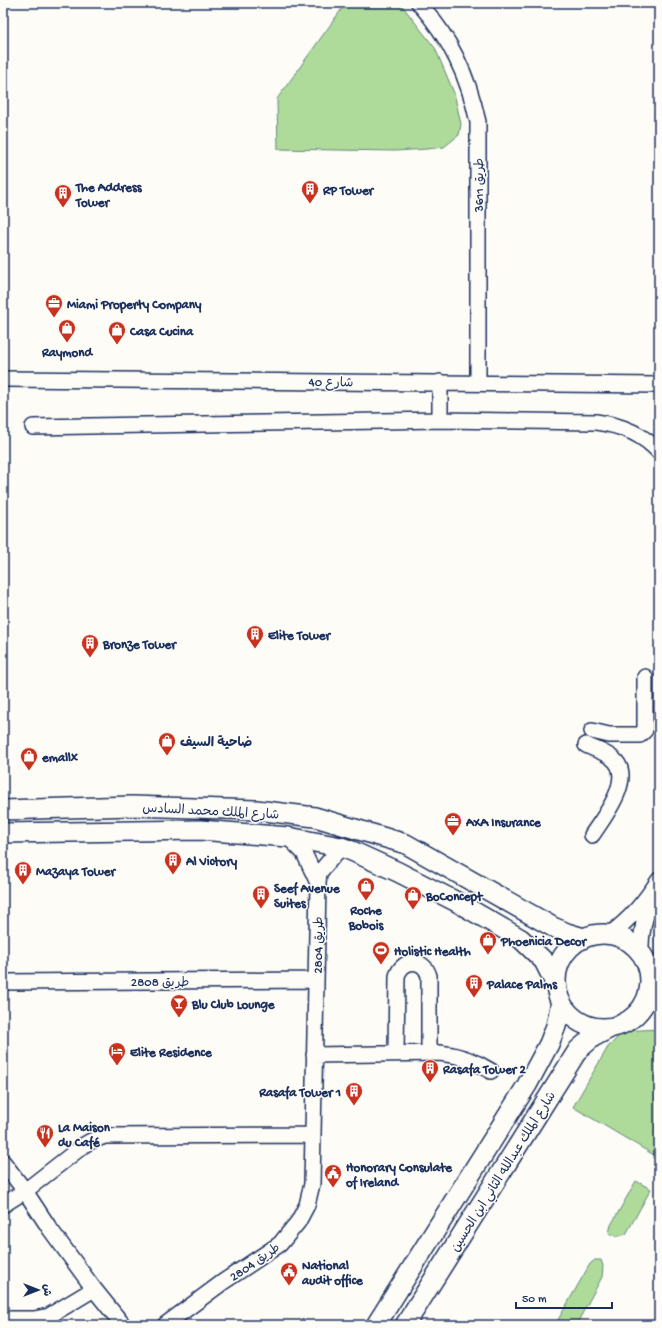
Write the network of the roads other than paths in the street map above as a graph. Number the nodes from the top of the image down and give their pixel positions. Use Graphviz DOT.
graph roads {
  1 [pos="419,3"];
  2 [pos="3,379"];
  3 [pos="440,382"];
  4 [pos="478,383"];
  5 [pos="659,385"];
  6 [pos="440,420"];
  7 [pos="33,427"];
  8 [pos="659,452"];
  9 [pos="645,677"];
  10 [pos="592,731"];
  11 [pos="586,746"];
  12 [pos="3,810"];
  13 [pos="3,833"];
  14 [pos="592,835"];
  15 [pos="288,837"];
  16 [pos="341,847"];
  17 [pos="659,880"];
  18 [pos="318,883"];
  19 [pos="659,886"];
  20 [pos="610,934"];
  21 [pos="584,938"];
  22 [pos="641,954"];
  23 [pos="316,980"];
  24 [pos="3,982"];
  25 [pos="559,994"];
  26 [pos="610,1028"];
  27 [pos="429,1052"];
  28 [pos="396,1053"];
  29 [pos="314,1055"];
  30 [pos="491,1071"];
  31 [pos="313,1135"];
  32 [pos="3,1162"];
  33 [pos="24,1191"];
  34 [pos="3,1205"];
  35 [pos="94,1289"];
  36 [pos="3,1319"];
  37 [pos="123,1325"];
  38 [pos="165,1325"];
  39 [pos="376,1325"];
  40 [pos="405,1325"];
  1 -- 4 [label="street, طريق 3611"];
  2 -- 3 [label="street, شارع 40"];
  3 -- 4 [label="street, شارع 40"];
  3 -- 6 [label="street"];
  4 -- 5 [label="street, شارع 40"];
  6 -- 7 [label="street"];
  6 -- 8 [label="street"];
  9 -- 10 [label="street"];
  11 -- 14 [label="street"];
  12 -- 21 [label="main road, شارع الملك محمد السادس"];
  13 -- 15 [label="main road, شارع الملك محمد السادس"];
  15 -- 16 [label="main road, شارع الملك محمد السادس"];
  15 -- 18 [label="street"];
  16 -- 18 [label="street"];
  16 -- 25 [label="main road, شارع الملك محمد السادس"];
  17 -- 20 [label="street"];
  18 -- 23 [label="street, طريق 2804"];
  19 -- 22 [label="street"];
  20 -- 21 [label="main road"];
  20 -- 22 [label="main road"];
  21 -- 25 [label="main road"];
  22 -- 26 [label="main road"];
  23 -- 24 [label="street, طريق 2808"];
  23 -- 29 [label="street, طريق 2804"];
  25 -- 26 [label="main road"];
  25 -- 39 [label="main road, شارع الملك عبدالله الثاني ابن الحسين"];
  26 -- 40 [label="main road, شارع الملك عبدالله الثاني ابن الحسين"];
  27 -- 28 [label="street"];
  27 -- 28 [label="street"];
  27 -- 30 [label="street"];
  28 -- 29 [label="street"];
  29 -- 31 [label="street, طريق 2804"];
  31 -- 33 [label="street"];
  31 -- 38 [label="street, طريق 2804"];
  32 -- 33 [label="street"];
  33 -- 34 [label="street"];
  33 -- 35 [label="street"];
  35 -- 36 [label="street"];
  35 -- 37 [label="street"];
}
